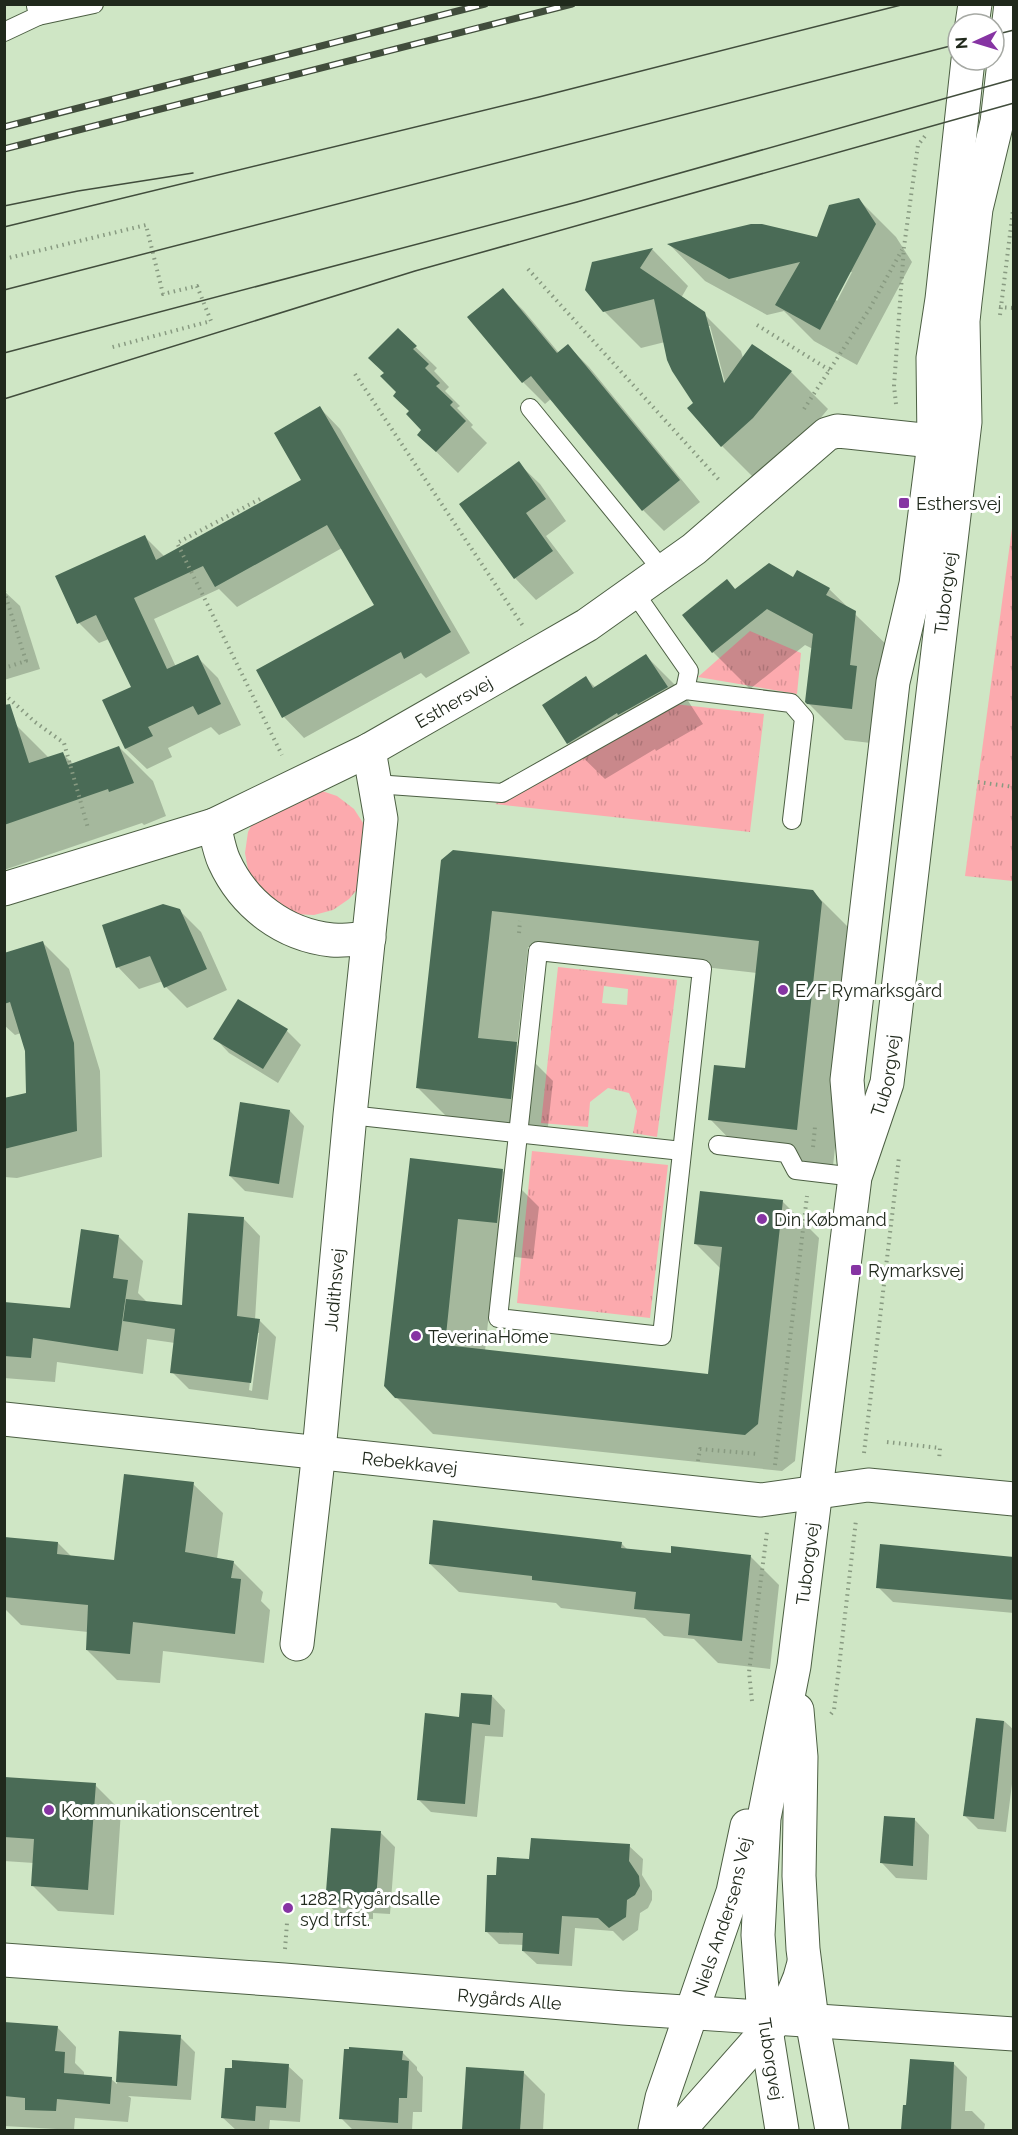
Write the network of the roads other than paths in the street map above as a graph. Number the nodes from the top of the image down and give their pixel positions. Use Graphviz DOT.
graph roads {
  1 [pos="94,4"];
  2 [pos="1011,4"];
  3 [pos="36,10"];
  4 [pos="4,32"];
  5 [pos="967,72"];
  6 [pos="1005,122"];
  7 [pos="961,123"];
  8 [pos="530,408"];
  9 [pos="948,443"];
  10 [pos="663,571"];
  11 [pos="634,592"];
  12 [pos="685,690"];
  13 [pos="369,750"];
  14 [pos="375,784"];
  15 [pos="792,820"];
  16 [pos="214,825"];
  17 [pos="4,889"];
  18 [pos="369,938"];
  19 [pos="350,1115"];
  20 [pos="518,1133"];
  21 [pos="718,1145"];
  22 [pos="682,1151"];
  23 [pos="855,1177"];
  24 [pos="4,1419"];
  25 [pos="319,1451"];
  26 [pos="816,1492"];
  27 [pos="1014,1499"];
  28 [pos="297,1644"];
  29 [pos="794,1666"];
  30 [pos="805,1959"];
  31 [pos="4,1960"];
  32 [pos="691,2012"];
  33 [pos="812,2020"];
  34 [pos="769,2022"];
  35 [pos="1014,2034"];
  36 [pos="655,2130"];
  37 [pos="679,2130"];
  38 [pos="782,2130"];
  39 [pos="832,2130"];
  1 -- 3 [label="lane"];
  2 -- 6 [label="street, Tuborgvej"];
  3 -- 4 [label="lane"];
  5 -- 7 [label="street, Tuborgvej"];
  6 -- 7 [label="lane"];
  6 -- 9 [label="street, Tuborgvej"];
  7 -- 9 [label="street, Tuborgvej"];
  8 -- 10 [label="lane"];
  9 -- 10 [label="street, Esthersvej"];
  9 -- 23 [label="street, Tuborgvej"];
  10 -- 11 [label="street, Esthersvej"];
  11 -- 12 [label="lane"];
  11 -- 13 [label="street, Esthersvej"];
  12 -- 14 [label="lane"];
  12 -- 15 [label="lane"];
  13 -- 14 [label="street, Judithsvej"];
  13 -- 16 [label="street, Esthersvej"];
  14 -- 18 [label="street, Judithsvej"];
  16 -- 17 [label="street, Esthersvej"];
  16 -- 18 [label="street"];
  18 -- 19 [label="street, Judithsvej"];
  19 -- 20 [label="lane"];
  19 -- 25 [label="street, Judithsvej"];
  20 -- 22 [label="lane"];
  20 -- 22 [label="lane"];
  20 -- 22 [label="lane"];
  21 -- 23 [label="lane"];
  23 -- 26 [label="street, Tuborgvej"];
  24 -- 25 [label="street, Rebekkavej"];
  25 -- 26 [label="street, Rebekkavej"];
  25 -- 28 [label="street, Judithsvej"];
  26 -- 27 [label="street"];
  26 -- 29 [label="street, Tuborgvej"];
  29 -- 30 [label="street, Tuborgvej"];
  29 -- 32 [label="street, Niels Andersens Vej"];
  29 -- 34 [label="street, Tuborgvej"];
  30 -- 33 [label="street, Tuborgvej"];
  30 -- 34 [label="street"];
  31 -- 32 [label="street, Rygårds Alle"];
  32 -- 34 [label="street, Rygårds Alle"];
  32 -- 36 [label="street, Niels Andersens Vej"];
  33 -- 34 [label="street, Rygårds Alle"];
  33 -- 35 [label="street, Rygårds Alle"];
  33 -- 39 [label="street, Tuborgvej"];
  34 -- 37 [label="street"];
  34 -- 38 [label="street, Tuborgvej"];
}
